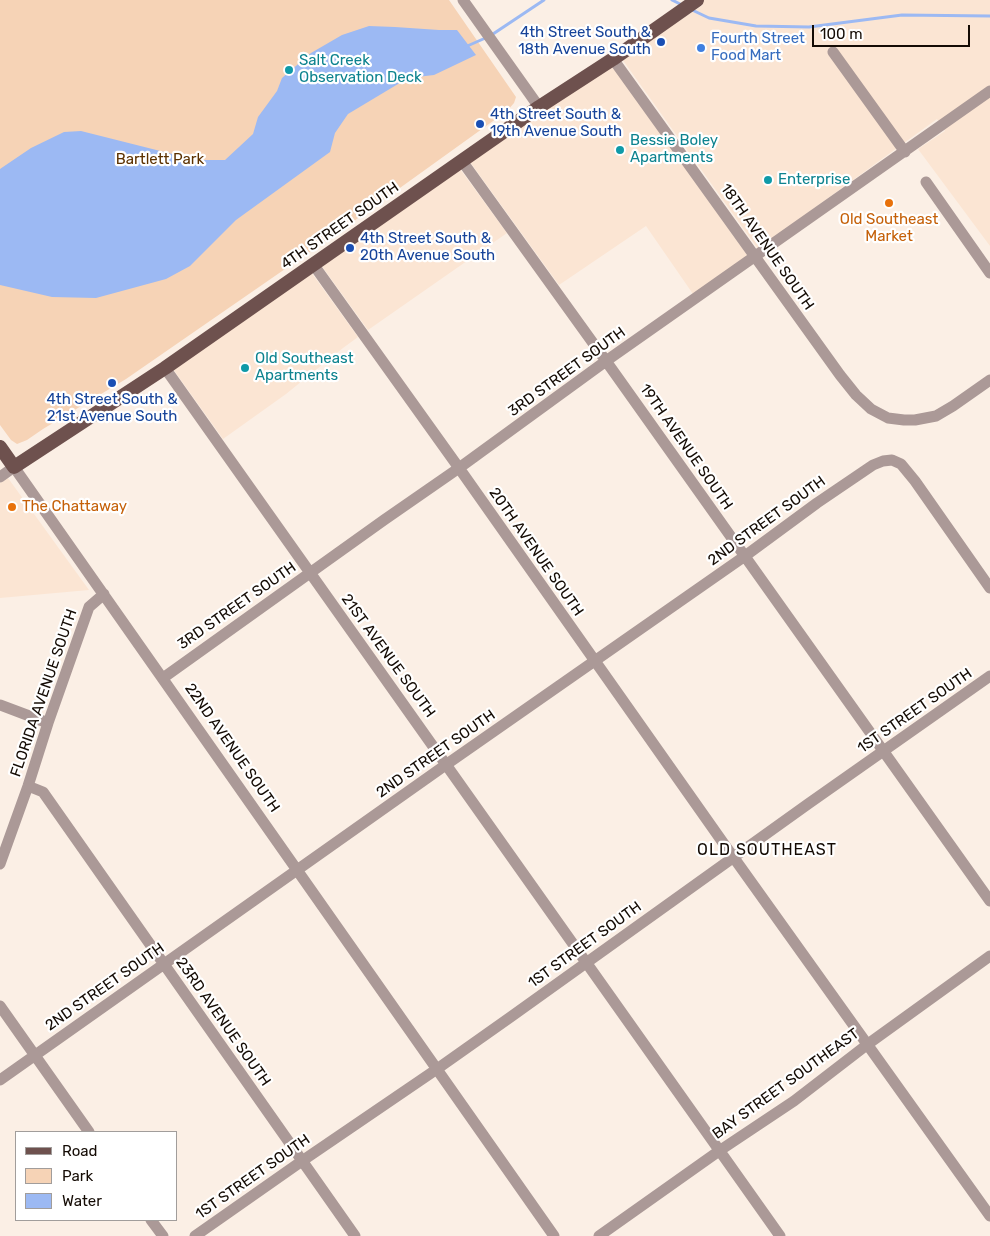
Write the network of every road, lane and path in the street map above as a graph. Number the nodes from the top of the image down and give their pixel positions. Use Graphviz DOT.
graph roads {
  1 [pos="463,0"];
  2 [pos="697,0"];
  3 [pos="833,52"];
  4 [pos="613,58"];
  5 [pos="990,92"];
  6 [pos="539,107"];
  7 [pos="905,152"];
  8 [pos="462,161"];
  9 [pos="926,182"];
  10 [pos="756,257"];
  11 [pos="313,264"];
  12 [pos="990,273"];
  13 [pos="606,361"];
  14 [pos="165,368"];
  15 [pos="990,380"];
  16 [pos="0,447"];
  17 [pos="14,467"];
  18 [pos="459,468"];
  19 [pos="0,476"];
  20 [pos="745,556"];
  21 [pos="310,573"];
  22 [pos="990,588"];
  23 [pos="104,594"];
  24 [pos="595,661"];
  25 [pos="990,676"];
  26 [pos="163,678"];
  27 [pos="0,705"];
  28 [pos="48,722"];
  29 [pos="884,752"];
  30 [pos="447,764"];
  31 [pos="28,786"];
  32 [pos="4,837"];
  33 [pos="734,858"];
  34 [pos="0,864"];
  35 [pos="297,871"];
  36 [pos="990,901"];
  37 [pos="990,956"];
  38 [pos="587,963"];
  39 [pos="164,964"];
  40 [pos="0,1006"];
  41 [pos="868,1044"];
  42 [pos="34,1054"];
  43 [pos="437,1069"];
  44 [pos="0,1080"];
  45 [pos="88,1131"];
  46 [pos="719,1151"];
  47 [pos="302,1161"];
  48 [pos="990,1216"];
  49 [pos="152,1221"];
  50 [pos="163,1236"];
  51 [pos="195,1236"];
  52 [pos="355,1236"];
  53 [pos="554,1236"];
  54 [pos="599,1236"];
  55 [pos="780,1236"];
  1 -- 6 [label="street"];
  2 -- 4 [label="main road, 4TH STREET SOUTH"];
  3 -- 7 [label="street"];
  4 -- 6 [label="main road, 4TH STREET SOUTH"];
  4 -- 10 [label="street, 18TH AVENUE SOUTH"];
  5 -- 7 [label="street, 3RD STREET SOUTH"];
  6 -- 8 [label="main road, 4TH STREET SOUTH"];
  7 -- 10 [label="street, 3RD STREET SOUTH"];
  8 -- 11 [label="main road, 4TH STREET SOUTH"];
  8 -- 13 [label="street, 19TH AVENUE SOUTH"];
  9 -- 12 [label="street"];
  10 -- 13 [label="street, 3RD STREET SOUTH"];
  10 -- 15 [label="street, 18TH AVENUE SOUTH"];
  11 -- 14 [label="main road, 4TH STREET SOUTH"];
  11 -- 18 [label="street, 20TH AVENUE SOUTH"];
  13 -- 18 [label="street, 3RD STREET SOUTH"];
  13 -- 20 [label="street, 19TH AVENUE SOUTH"];
  14 -- 17 [label="main road, 4TH STREET SOUTH"];
  14 -- 21 [label="street, 21ST AVENUE SOUTH"];
  16 -- 17 [label="main road, 22ND AVENUE SOUTH"];
  17 -- 19 [label="street, 4TH STREET SOUTH"];
  17 -- 23 [label="street, 22ND AVENUE SOUTH"];
  18 -- 21 [label="street, 3RD STREET SOUTH"];
  18 -- 24 [label="street, 20TH AVENUE SOUTH"];
  20 -- 22 [label="street, 2ND STREET SOUTH"];
  20 -- 24 [label="street, 2ND STREET SOUTH"];
  20 -- 29 [label="street, 19TH AVENUE SOUTH"];
  21 -- 26 [label="street, 3RD STREET SOUTH"];
  21 -- 30 [label="street, 21ST AVENUE SOUTH"];
  23 -- 26 [label="street, 22ND AVENUE SOUTH"];
  23 -- 28 [label="street, FLORIDA AVENUE SOUTH"];
  24 -- 30 [label="street, 2ND STREET SOUTH"];
  24 -- 33 [label="street, 20TH AVENUE SOUTH"];
  25 -- 29 [label="street, 1ST STREET SOUTH"];
  26 -- 35 [label="street, 22ND AVENUE SOUTH"];
  27 -- 28 [label="street"];
  28 -- 31 [label="street, FLORIDA AVENUE SOUTH"];
  29 -- 33 [label="street, 1ST STREET SOUTH"];
  29 -- 36 [label="street, 19TH AVENUE SOUTH"];
  30 -- 35 [label="street, 2ND STREET SOUTH"];
  30 -- 38 [label="street, 21ST AVENUE SOUTH"];
  31 -- 32 [label="street, FLORIDA AVENUE SOUTH"];
  31 -- 39 [label="street, 23RD AVENUE SOUTH"];
  32 -- 34 [label="street, FLORIDA AVENUE SOUTH"];
  33 -- 38 [label="street, 1ST STREET SOUTH"];
  33 -- 41 [label="street, 20TH AVENUE SOUTH"];
  35 -- 39 [label="street, 2ND STREET SOUTH"];
  35 -- 43 [label="street, 22ND AVENUE SOUTH"];
  37 -- 41 [label="street, BAY STREET SOUTHEAST"];
  38 -- 43 [label="street, 1ST STREET SOUTH"];
  38 -- 46 [label="street, 21ST AVENUE SOUTH"];
  39 -- 42 [label="street, 2ND STREET SOUTH"];
  39 -- 47 [label="street, 23RD AVENUE SOUTH"];
  40 -- 42 [label="street"];
  41 -- 46 [label="street, BAY STREET SOUTHEAST"];
  41 -- 48 [label="street, 20TH AVENUE SOUTH"];
  42 -- 44 [label="street, 2ND STREET SOUTH"];
  42 -- 45 [label="street"];
  43 -- 47 [label="street, 1ST STREET SOUTH"];
  43 -- 53 [label="street, 22ND AVENUE SOUTH"];
  46 -- 54 [label="street, BAY STREET SOUTHEAST"];
  46 -- 55 [label="street, 21ST AVENUE SOUTH"];
  47 -- 51 [label="street, 1ST STREET SOUTH"];
  47 -- 52 [label="street, 23RD AVENUE SOUTH"];
  49 -- 50 [label="street"];
}
